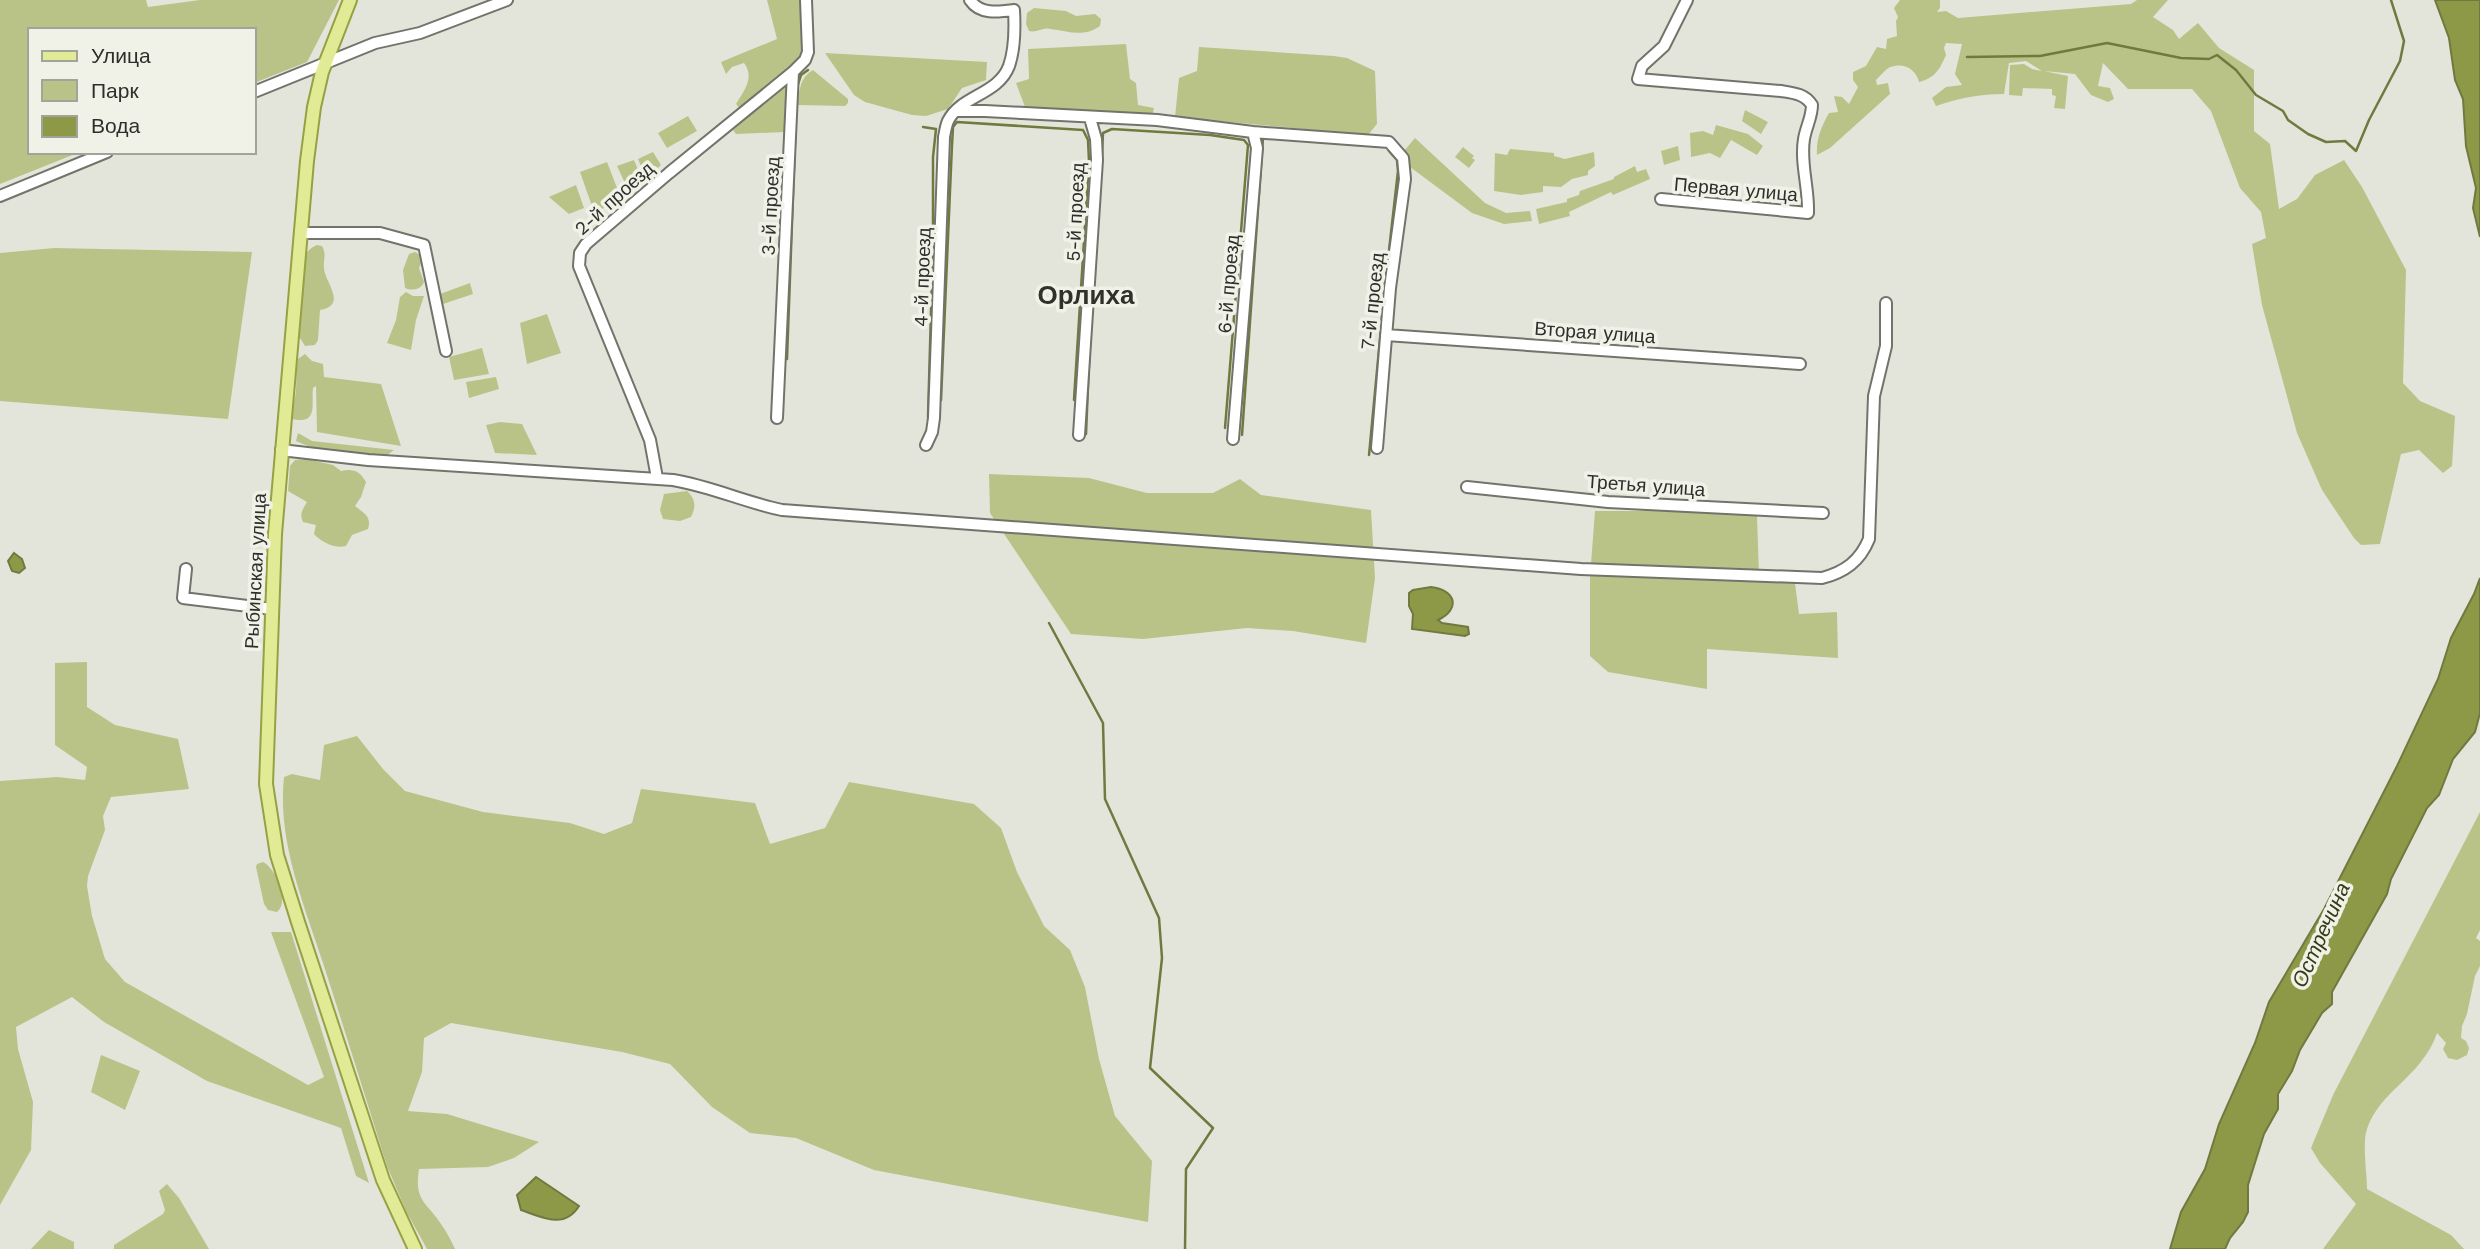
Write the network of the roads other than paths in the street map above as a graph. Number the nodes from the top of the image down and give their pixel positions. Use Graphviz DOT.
graph roads {
  1 [pos="350,0"];
  2 [pos="507,0"];
  3 [pos="806,0"];
  4 [pos="971,0"];
  5 [pos="1687,0"];
  6 [pos="326,62"];
  7 [pos="793,72"];
  8 [pos="256,91"];
  9 [pos="956,111"];
  10 [pos="1090,118"];
  11 [pos="1253,132"];
  12 [pos="102,154"];
  13 [pos="0,196"];
  14 [pos="1661,200"];
  15 [pos="300,233"];
  16 [pos="1886,303"];
  17 [pos="1386,335"];
  18 [pos="446,351"];
  19 [pos="1800,364"];
  20 [pos="777,418"];
  21 [pos="1079,435"];
  22 [pos="1233,439"];
  23 [pos="926,445"];
  24 [pos="1377,449"];
  25 [pos="281,450"];
  26 [pos="657,478"];
  27 [pos="1467,487"];
  28 [pos="1823,513"];
  29 [pos="186,569"];
  30 [pos="272,609"];
  31 [pos="415,1249"];
  1 -- 6 [label="main road, Рыбинская улица"];
  2 -- 6 [label="street"];
  3 -- 7 [label="street, 3-й проезд"];
  4 -- 9 [label="street"];
  5 -- 14 [label="street, Первая улица"];
  6 -- 8 [label="street"];
  6 -- 15 [label="main road, Рыбинская улица"];
  7 -- 20 [label="street, 3-й проезд"];
  7 -- 26 [label="street, 2-й проезд"];
  9 -- 10 [label="street"];
  9 -- 23 [label="street, 4-й проезд"];
  10 -- 11 [label="street"];
  10 -- 21 [label="street, 5-й проезд"];
  11 -- 17 [label="street, 7-й проезд"];
  11 -- 22 [label="street, 6-й проезд"];
  12 -- 13 [label="street"];
  15 -- 18 [label="street"];
  15 -- 25 [label="main road, Рыбинская улица"];
  16 -- 26 [label="street"];
  17 -- 19 [label="street, Вторая улица"];
  17 -- 24 [label="street, 7-й проезд"];
  25 -- 26 [label="street"];
  25 -- 30 [label="main road, Рыбинская улица"];
  27 -- 28 [label="street, Третья улица"];
  29 -- 30 [label="street"];
  30 -- 31 [label="main road, Рыбинская улица"];
}
